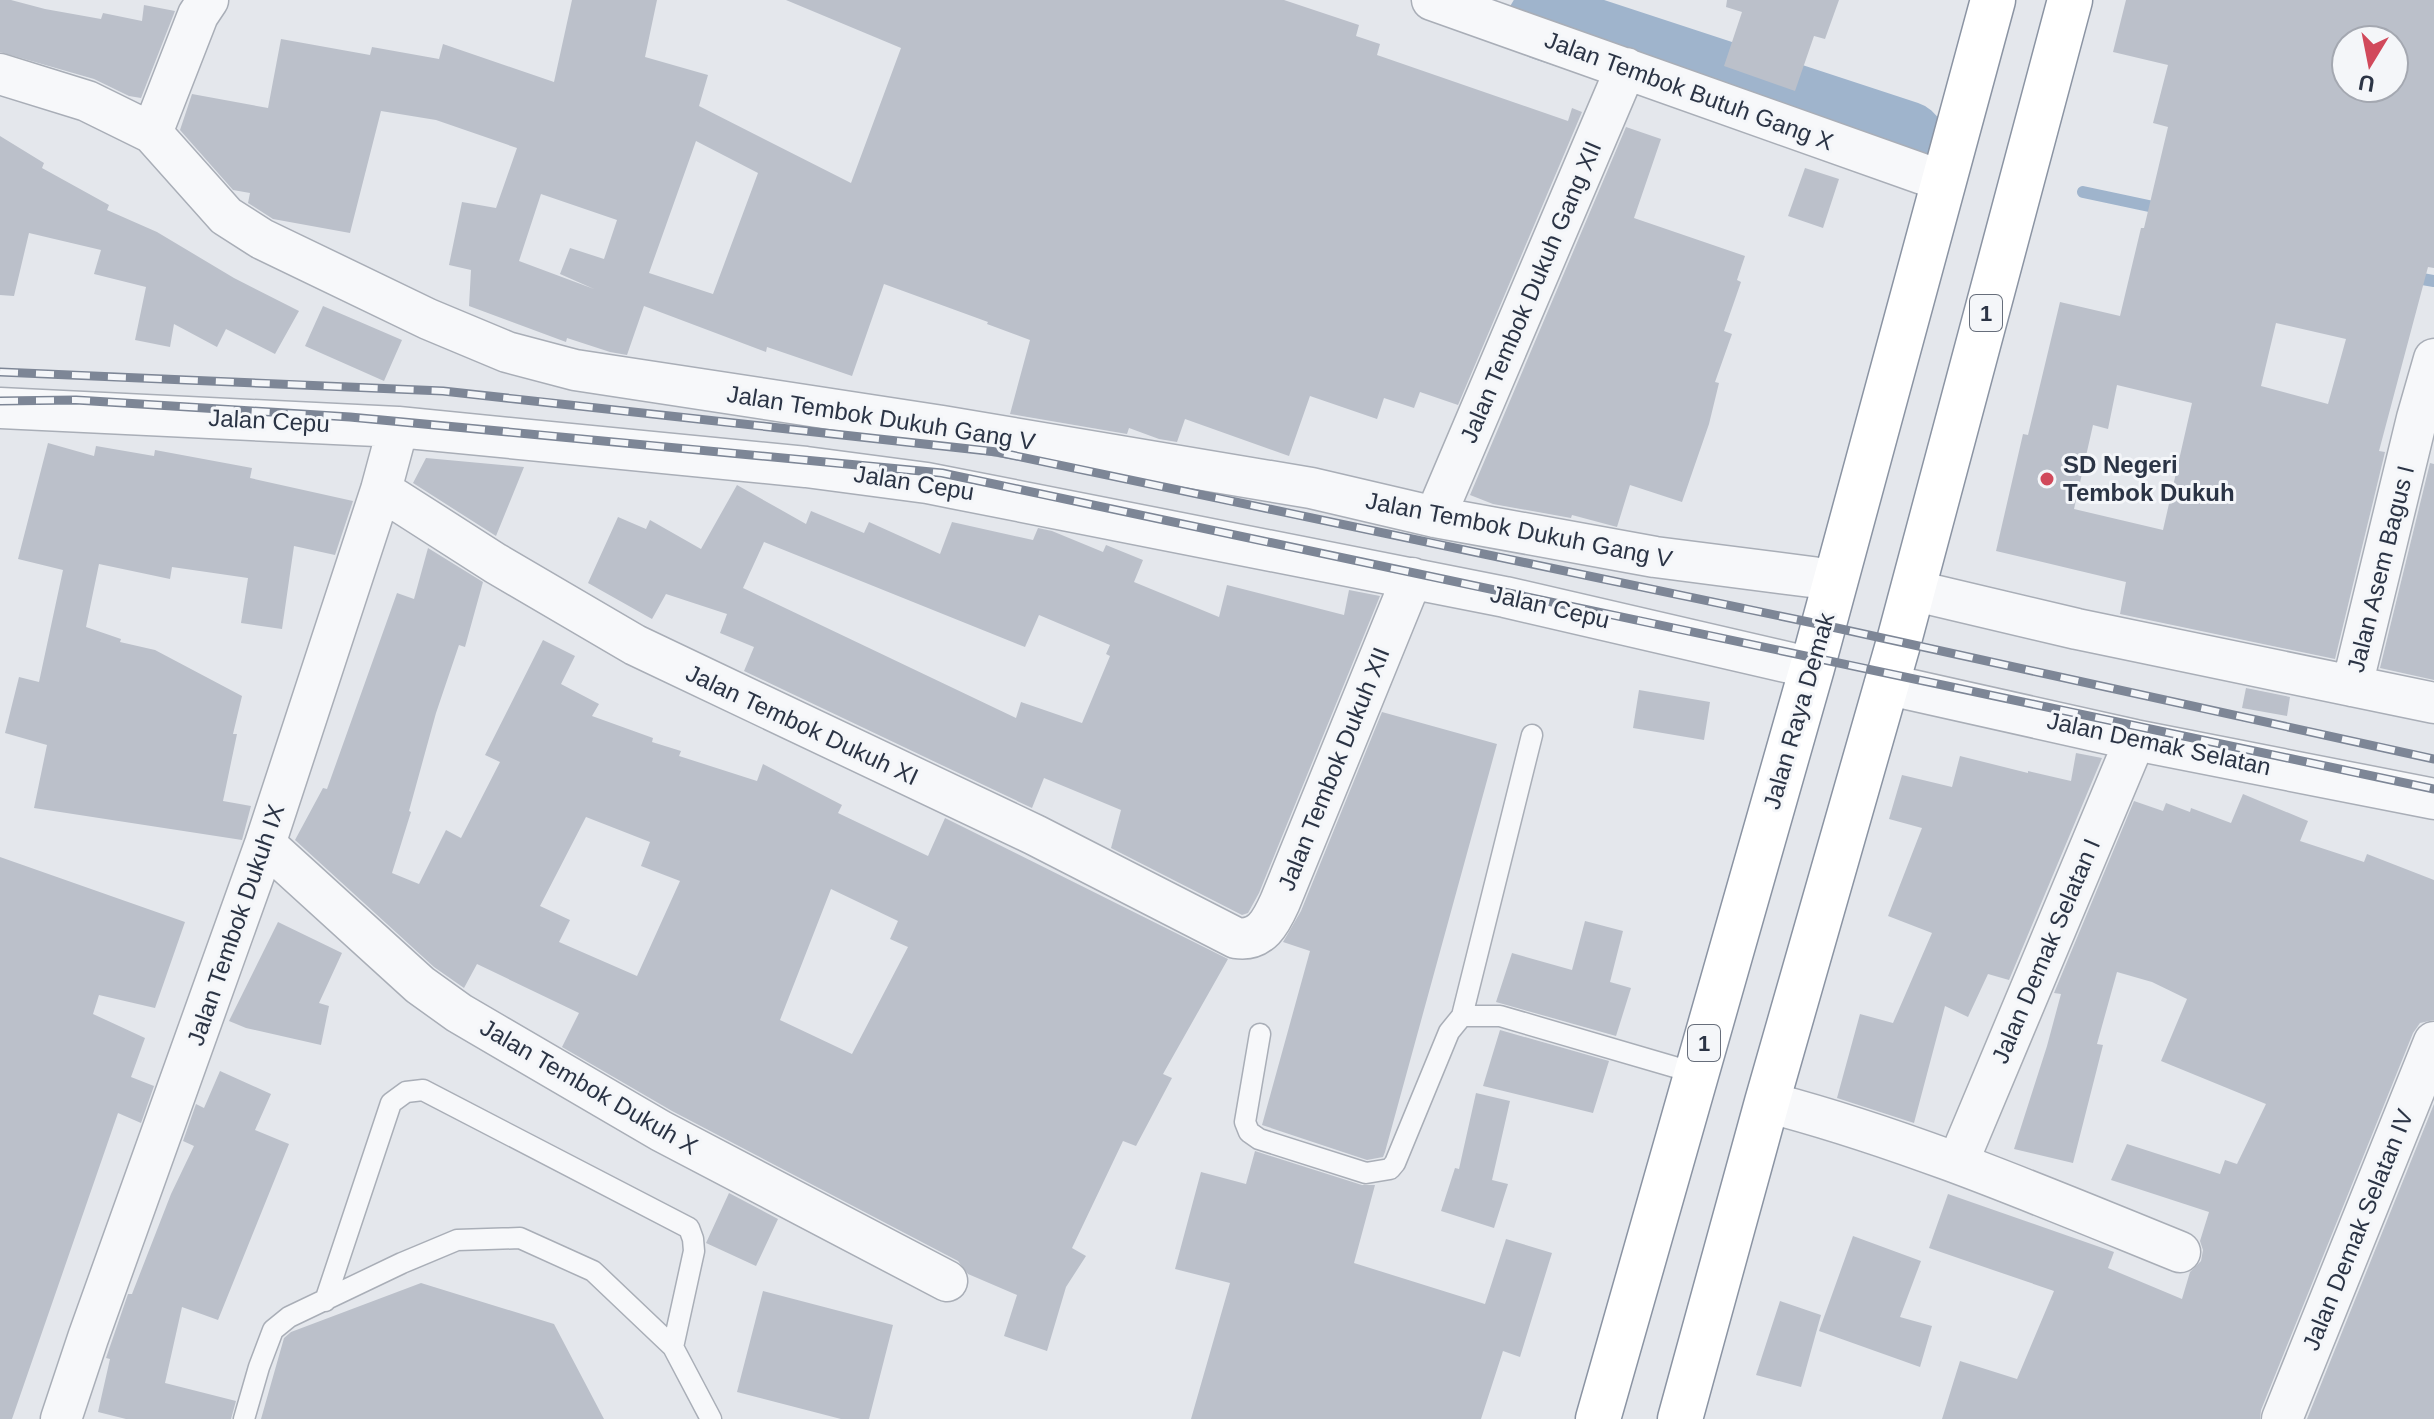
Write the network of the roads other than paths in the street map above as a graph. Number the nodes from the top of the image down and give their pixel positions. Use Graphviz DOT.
graph roads {
  1 [pos="208,0"];
  2 [pos="1432,0"];
  3 [pos="1993,0"];
  4 [pos="2070,0"];
  5 [pos="1626,68"];
  6 [pos="0,74"];
  7 [pos="152,133"];
  8 [pos="1945,182"];
  9 [pos="2434,359"];
  10 [pos="0,408"];
  11 [pos="2425,420"];
  12 [pos="398,427"];
  13 [pos="381,490"];
  14 [pos="1435,517"];
  15 [pos="1412,578"];
  16 [pos="1835,580"];
  17 [pos="1912,590"];
  18 [pos="1812,668"];
  19 [pos="1885,684"];
  20 [pos="2352,686"];
  21 [pos="2434,703"];
  22 [pos="1532,735"];
  23 [pos="2135,740"];
  24 [pos="2434,799"];
  25 [pos="265,844"];
  26 [pos="1236,938"];
  27 [pos="1462,1016"];
  28 [pos="1260,1034"];
  29 [pos="2434,1042"];
  30 [pos="1695,1073"];
  31 [pos="1767,1102"];
  32 [pos="1958,1162"];
  33 [pos="2180,1252"];
  34 [pos="947,1281"];
  35 [pos="325,1301"];
  36 [pos="673,1347"];
  37 [pos="61,1419"];
  38 [pos="244,1419"];
  39 [pos="711,1419"];
  40 [pos="1598,1419"];
  41 [pos="1680,1419"];
  42 [pos="2282,1419"];
  1 -- 7 [label="street"];
  2 -- 5 [label="street, Jalan Tembok Butuh Gang X"];
  3 -- 8 [label="highway, Jalan Raya Demak / 1"];
  4 -- 17 [label="highway, 1"];
  5 -- 8 [label="street, Jalan Tembok Butuh Gang X"];
  5 -- 14 [label="street, Jalan Tembok Dukuh Gang XII"];
  6 -- 7 [label="street, Jalan Tembok Dukuh Gang V"];
  7 -- 14 [label="street, Jalan Tembok Dukuh Gang V"];
  8 -- 16 [label="highway, Jalan Raya Demak / 1"];
  9 -- 11 [label="street, Jalan Asem Bagus I"];
  10 -- 12 [label="street, Jalan Cepu"];
  11 -- 20 [label="street, Jalan Asem Bagus I"];
  12 -- 13 [label="street, Jalan Tembok Dukuh IX"];
  12 -- 15 [label="street, Jalan Cepu"];
  13 -- 25 [label="street, Jalan Tembok Dukuh IX"];
  13 -- 26 [label="street, Jalan Tembok Dukuh XI"];
  14 -- 16 [label="street, Jalan Tembok Dukuh Gang V"];
  15 -- 18 [label="street, Jalan Cepu"];
  15 -- 26 [label="street, Jalan Tembok Dukuh XII"];
  16 -- 18 [label="highway, Jalan Raya Demak / 1"];
  17 -- 19 [label="highway, 1"];
  17 -- 20 [label="street"];
  18 -- 30 [label="highway, Jalan Raya Demak / 1"];
  19 -- 23 [label="street, Jalan Demak Selatan"];
  19 -- 31 [label="highway, 1"];
  20 -- 21 [label="street"];
  22 -- 27 [label="lane"];
  23 -- 24 [label="street, Jalan Demak Selatan"];
  23 -- 32 [label="street, Jalan Demak Selatan I"];
  25 -- 34 [label="street, Jalan Tembok Dukuh X"];
  25 -- 37 [label="street, Jalan Tembok Dukuh IX"];
  27 -- 28 [label="lane"];
  27 -- 30 [label="lane"];
  29 -- 42 [label="street, Jalan Demak Selatan IV"];
  30 -- 40 [label="highway, Jalan Raya Demak / 1"];
  31 -- 32 [label="street"];
  31 -- 41 [label="highway, 1"];
  32 -- 33 [label="street"];
  35 -- 36 [label="lane"];
  35 -- 36 [label="lane"];
  35 -- 38 [label="lane"];
  36 -- 39 [label="lane"];
}
